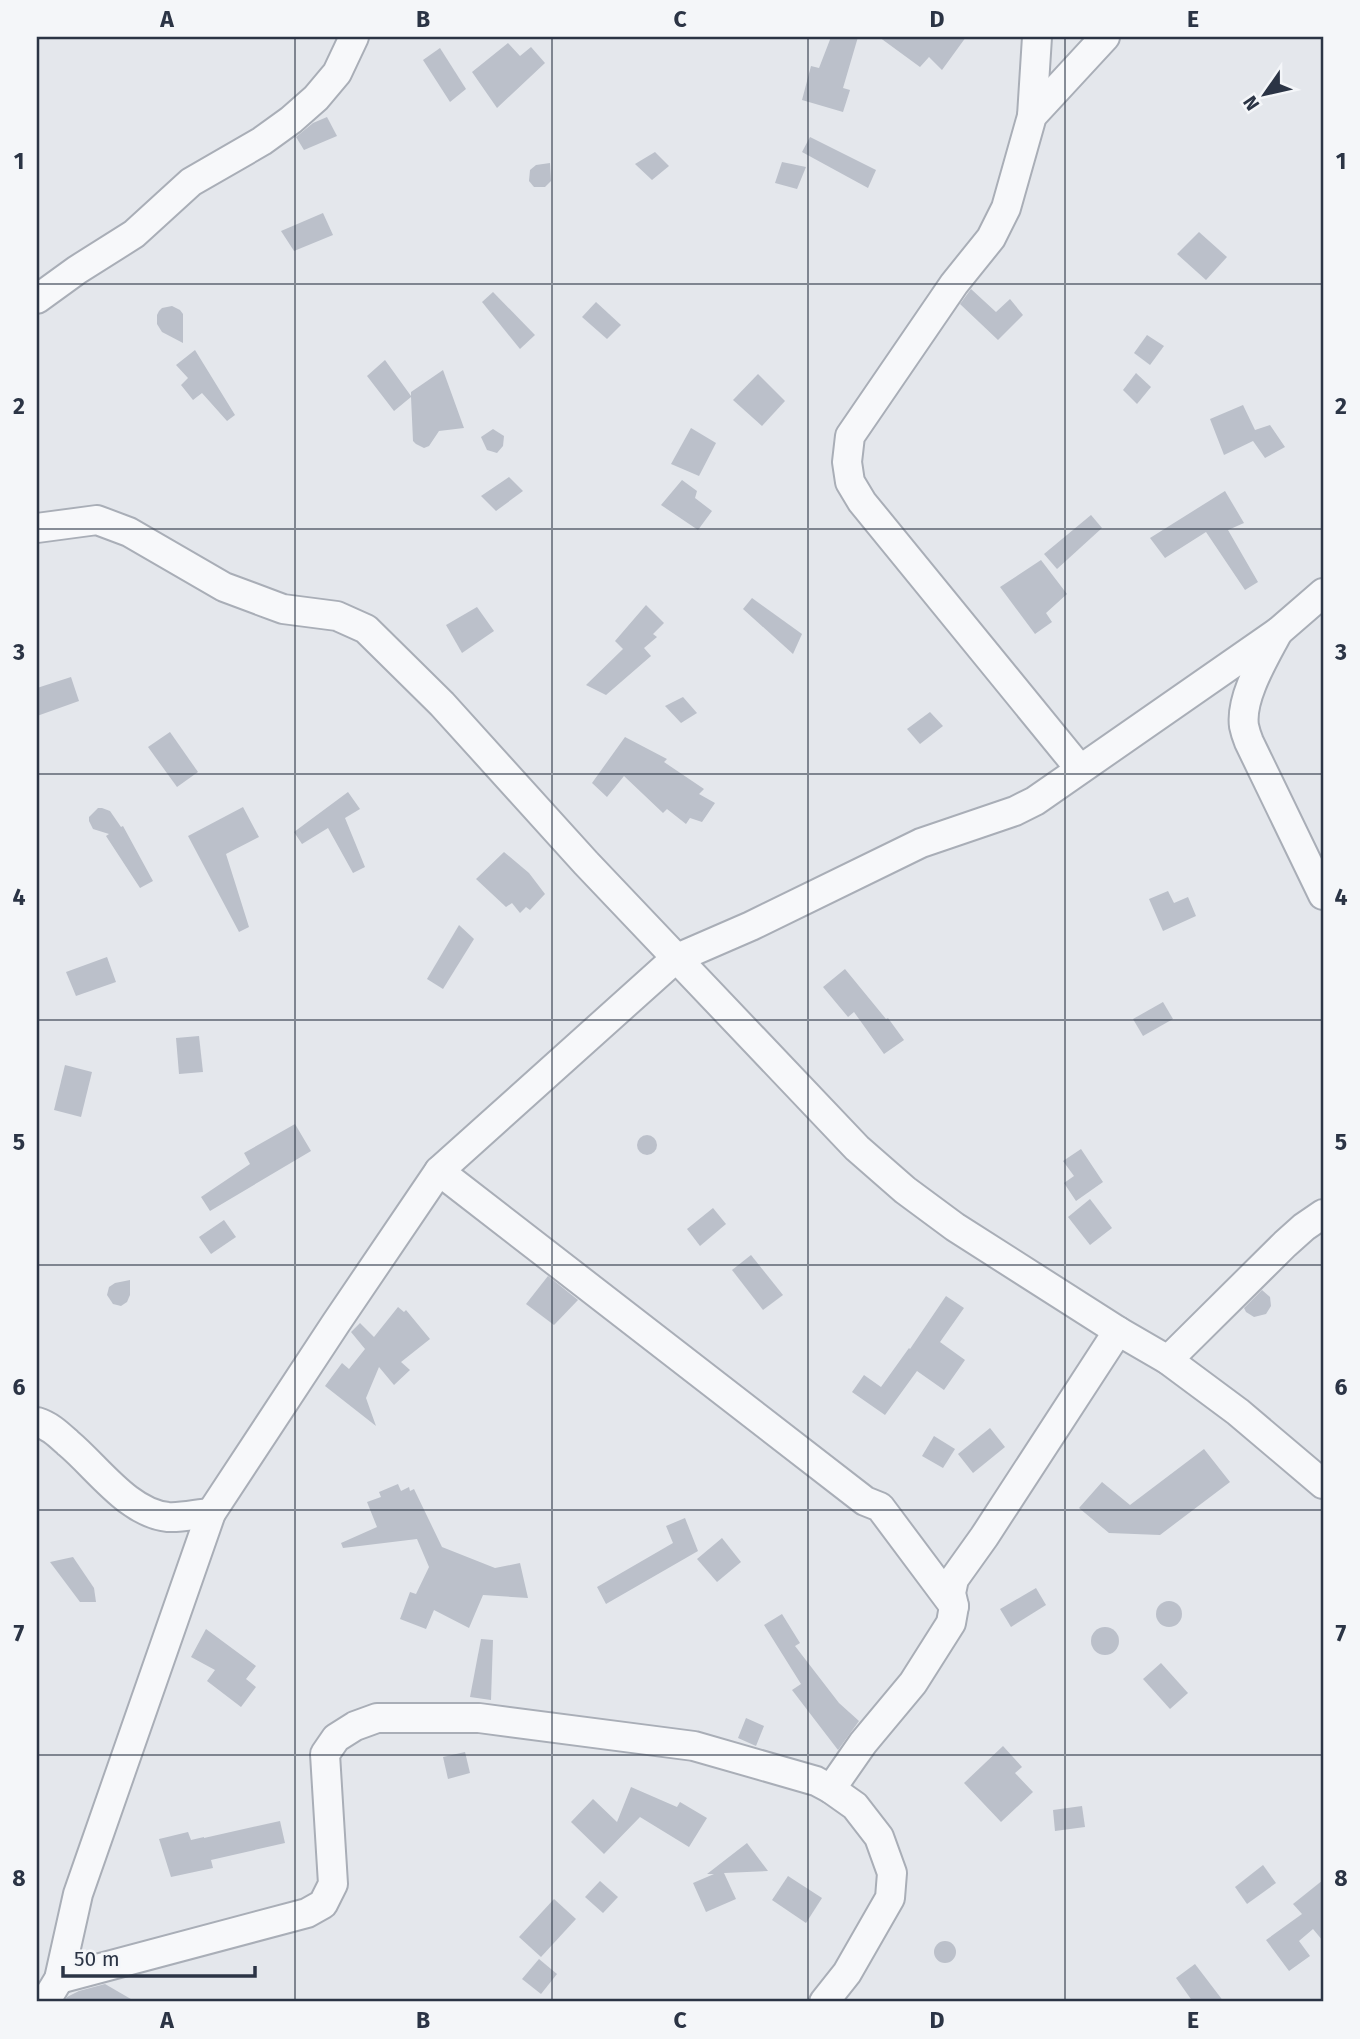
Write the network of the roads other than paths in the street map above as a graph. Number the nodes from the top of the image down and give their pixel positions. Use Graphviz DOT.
graph roads {
  1 [pos="354,37"];
  2 [pos="1037,37"];
  3 [pos="1105,37"];
  4 [pos="1032,116"];
  5 [pos="37,299"];
  6 [pos="37,528"];
  7 [pos="1323,593"];
  8 [pos="1278,632"];
  9 [pos="1080,769"];
  10 [pos="1323,895"];
  11 [pos="674,959"];
  12 [pos="439,1171"];
  13 [pos="1323,1214"];
  14 [pos="1118,1331"];
  15 [pos="1168,1360"];
  16 [pos="37,1422"];
  17 [pos="1323,1484"];
  18 [pos="211,1513"];
  19 [pos="954,1606"];
  20 [pos="831,1788"];
  21 [pos="52,1990"];
  22 [pos="824,2002"];
  1 -- 5 [label="street"];
  2 -- 4 [label="street"];
  3 -- 4 [label="street"];
  4 -- 9 [label="street"];
  6 -- 11 [label="street"];
  7 -- 8 [label="street"];
  8 -- 9 [label="street"];
  8 -- 10 [label="street"];
  9 -- 11 [label="street"];
  11 -- 12 [label="street"];
  11 -- 14 [label="street"];
  12 -- 18 [label="street"];
  12 -- 19 [label="street"];
  13 -- 15 [label="street"];
  14 -- 15 [label="street"];
  14 -- 19 [label="street"];
  15 -- 17 [label="street"];
  16 -- 18 [label="street"];
  18 -- 21 [label="street"];
  19 -- 20 [label="street"];
  20 -- 21 [label="street"];
  20 -- 22 [label="street"];
}
